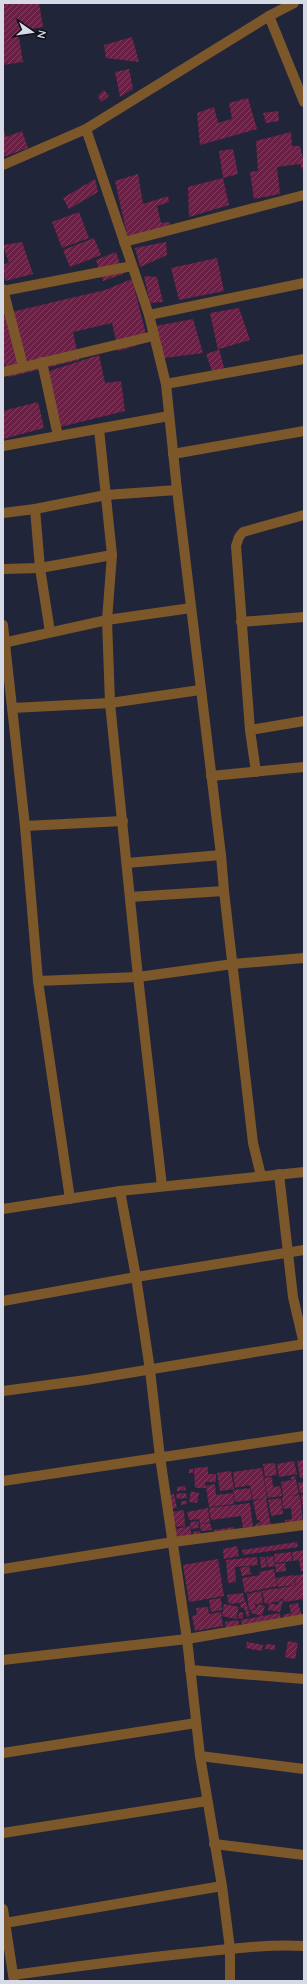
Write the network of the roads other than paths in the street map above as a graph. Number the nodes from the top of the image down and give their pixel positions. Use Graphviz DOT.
graph roads {
  1 [pos="294,3"];
  2 [pos="269,16"];
  3 [pos="304,102"];
  4 [pos="86,129"];
  5 [pos="3,165"];
  6 [pos="304,195"];
  7 [pos="124,242"];
  8 [pos="132,266"];
  9 [pos="304,283"];
  10 [pos="3,290"];
  11 [pos="149,315"];
  12 [pos="153,336"];
  13 [pos="304,359"];
  14 [pos="42,362"];
  15 [pos="23,366"];
  16 [pos="3,372"];
  17 [pos="166,384"];
  18 [pos="169,416"];
  19 [pos="99,429"];
  20 [pos="304,431"];
  21 [pos="58,436"];
  22 [pos="3,446"];
  23 [pos="173,454"];
  24 [pos="176,490"];
  25 [pos="106,495"];
  26 [pos="35,509"];
  27 [pos="3,512"];
  28 [pos="304,515"];
  29 [pos="112,555"];
  30 [pos="40,568"];
  31 [pos="3,569"];
  32 [pos="191,608"];
  33 [pos="304,618"];
  34 [pos="108,620"];
  35 [pos="241,622"];
  36 [pos="3,625"];
  37 [pos="50,632"];
  38 [pos="4,642"];
  39 [pos="200,690"];
  40 [pos="110,703"];
  41 [pos="12,708"];
  42 [pos="304,721"];
  43 [pos="250,730"];
  44 [pos="304,767"];
  45 [pos="256,772"];
  46 [pos="211,776"];
  47 [pos="124,821"];
  48 [pos="25,826"];
  49 [pos="221,855"];
  50 [pos="127,862"];
  51 [pos="224,891"];
  52 [pos="130,897"];
  53 [pos="304,958"];
  54 [pos="233,964"];
  55 [pos="138,977"];
  56 [pos="38,981"];
  57 [pos="304,1172"];
  58 [pos="279,1174"];
  59 [pos="260,1176"];
  60 [pos="162,1186"];
  61 [pos="120,1191"];
  62 [pos="70,1199"];
  63 [pos="3,1209"];
  64 [pos="304,1250"];
  65 [pos="288,1252"];
  66 [pos="136,1277"];
  67 [pos="3,1301"];
  68 [pos="304,1344"];
  69 [pos="150,1370"];
  70 [pos="3,1391"];
  71 [pos="304,1436"];
  72 [pos="160,1457"];
  73 [pos="3,1481"];
  74 [pos="304,1525"];
  75 [pos="173,1542"];
  76 [pos="3,1569"];
  77 [pos="304,1619"];
  78 [pos="187,1639"];
  79 [pos="3,1660"];
  80 [pos="190,1670"];
  81 [pos="304,1679"];
  82 [pos="196,1723"];
  83 [pos="3,1753"];
  84 [pos="200,1756"];
  85 [pos="304,1769"];
  86 [pos="207,1801"];
  87 [pos="3,1833"];
  88 [pos="214,1844"];
  89 [pos="304,1855"];
  90 [pos="222,1886"];
  91 [pos="3,1909"];
  92 [pos="5,1923"];
  93 [pos="304,1946"];
  94 [pos="230,1949"];
  95 [pos="12,1979"];
  96 [pos="230,1981"];
  1 -- 2 [label="street"];
  2 -- 3 [label="street"];
  2 -- 4 [label="street"];
  4 -- 5 [label="street"];
  4 -- 7 [label="street"];
  6 -- 7 [label="street"];
  7 -- 8 [label="street"];
  8 -- 10 [label="street"];
  8 -- 11 [label="street"];
  9 -- 11 [label="street"];
  10 -- 15 [label="street"];
  11 -- 12 [label="street"];
  12 -- 14 [label="street"];
  12 -- 17 [label="street"];
  13 -- 17 [label="street"];
  14 -- 15 [label="street"];
  14 -- 21 [label="street"];
  15 -- 16 [label="street"];
  17 -- 18 [label="street"];
  18 -- 19 [label="street"];
  18 -- 23 [label="street"];
  19 -- 21 [label="street"];
  19 -- 25 [label="street"];
  20 -- 23 [label="street"];
  21 -- 22 [label="street"];
  23 -- 24 [label="street"];
  24 -- 25 [label="street"];
  24 -- 32 [label="street"];
  25 -- 26 [label="street"];
  25 -- 29 [label="street"];
  26 -- 27 [label="street"];
  26 -- 30 [label="street"];
  28 -- 35 [label="street"];
  29 -- 30 [label="street"];
  29 -- 34 [label="street"];
  30 -- 31 [label="street"];
  30 -- 37 [label="street"];
  32 -- 34 [label="street"];
  32 -- 39 [label="street"];
  33 -- 35 [label="street"];
  34 -- 37 [label="street"];
  34 -- 40 [label="street"];
  35 -- 43 [label="street"];
  36 -- 38 [label="street"];
  37 -- 38 [label="street"];
  38 -- 41 [label="street"];
  39 -- 40 [label="street"];
  39 -- 46 [label="street"];
  40 -- 41 [label="street"];
  40 -- 47 [label="street"];
  41 -- 48 [label="street"];
  42 -- 43 [label="street"];
  43 -- 45 [label="street"];
  44 -- 45 [label="street"];
  45 -- 46 [label="street"];
  46 -- 49 [label="street"];
  47 -- 48 [label="street"];
  47 -- 50 [label="street"];
  48 -- 56 [label="street"];
  49 -- 50 [label="street"];
  49 -- 51 [label="street"];
  50 -- 52 [label="street"];
  51 -- 52 [label="street"];
  51 -- 54 [label="street"];
  52 -- 55 [label="street"];
  53 -- 54 [label="street"];
  54 -- 55 [label="street"];
  54 -- 59 [label="street"];
  55 -- 56 [label="street"];
  55 -- 60 [label="street"];
  56 -- 62 [label="street"];
  57 -- 58 [label="street"];
  58 -- 59 [label="street"];
  58 -- 65 [label="street"];
  59 -- 60 [label="street"];
  60 -- 61 [label="street"];
  61 -- 62 [label="street"];
  61 -- 66 [label="street"];
  62 -- 63 [label="street"];
  64 -- 65 [label="street"];
  65 -- 66 [label="street"];
  65 -- 68 [label="street"];
  66 -- 67 [label="street"];
  66 -- 69 [label="street"];
  68 -- 69 [label="street"];
  69 -- 70 [label="street"];
  69 -- 72 [label="street"];
  71 -- 72 [label="street"];
  72 -- 73 [label="street"];
  72 -- 75 [label="street"];
  74 -- 75 [label="street"];
  75 -- 76 [label="street"];
  75 -- 78 [label="street"];
  77 -- 78 [label="street"];
  78 -- 79 [label="street"];
  78 -- 80 [label="street"];
  80 -- 81 [label="street"];
  80 -- 82 [label="street"];
  82 -- 83 [label="street"];
  82 -- 84 [label="street"];
  84 -- 85 [label="street"];
  84 -- 86 [label="street"];
  86 -- 87 [label="street"];
  86 -- 88 [label="street"];
  88 -- 89 [label="street"];
  88 -- 90 [label="street"];
  90 -- 92 [label="street"];
  90 -- 94 [label="street"];
  91 -- 92 [label="street"];
  92 -- 95 [label="street"];
  93 -- 94 [label="street"];
  94 -- 95 [label="street"];
  94 -- 96 [label="street"];
}
